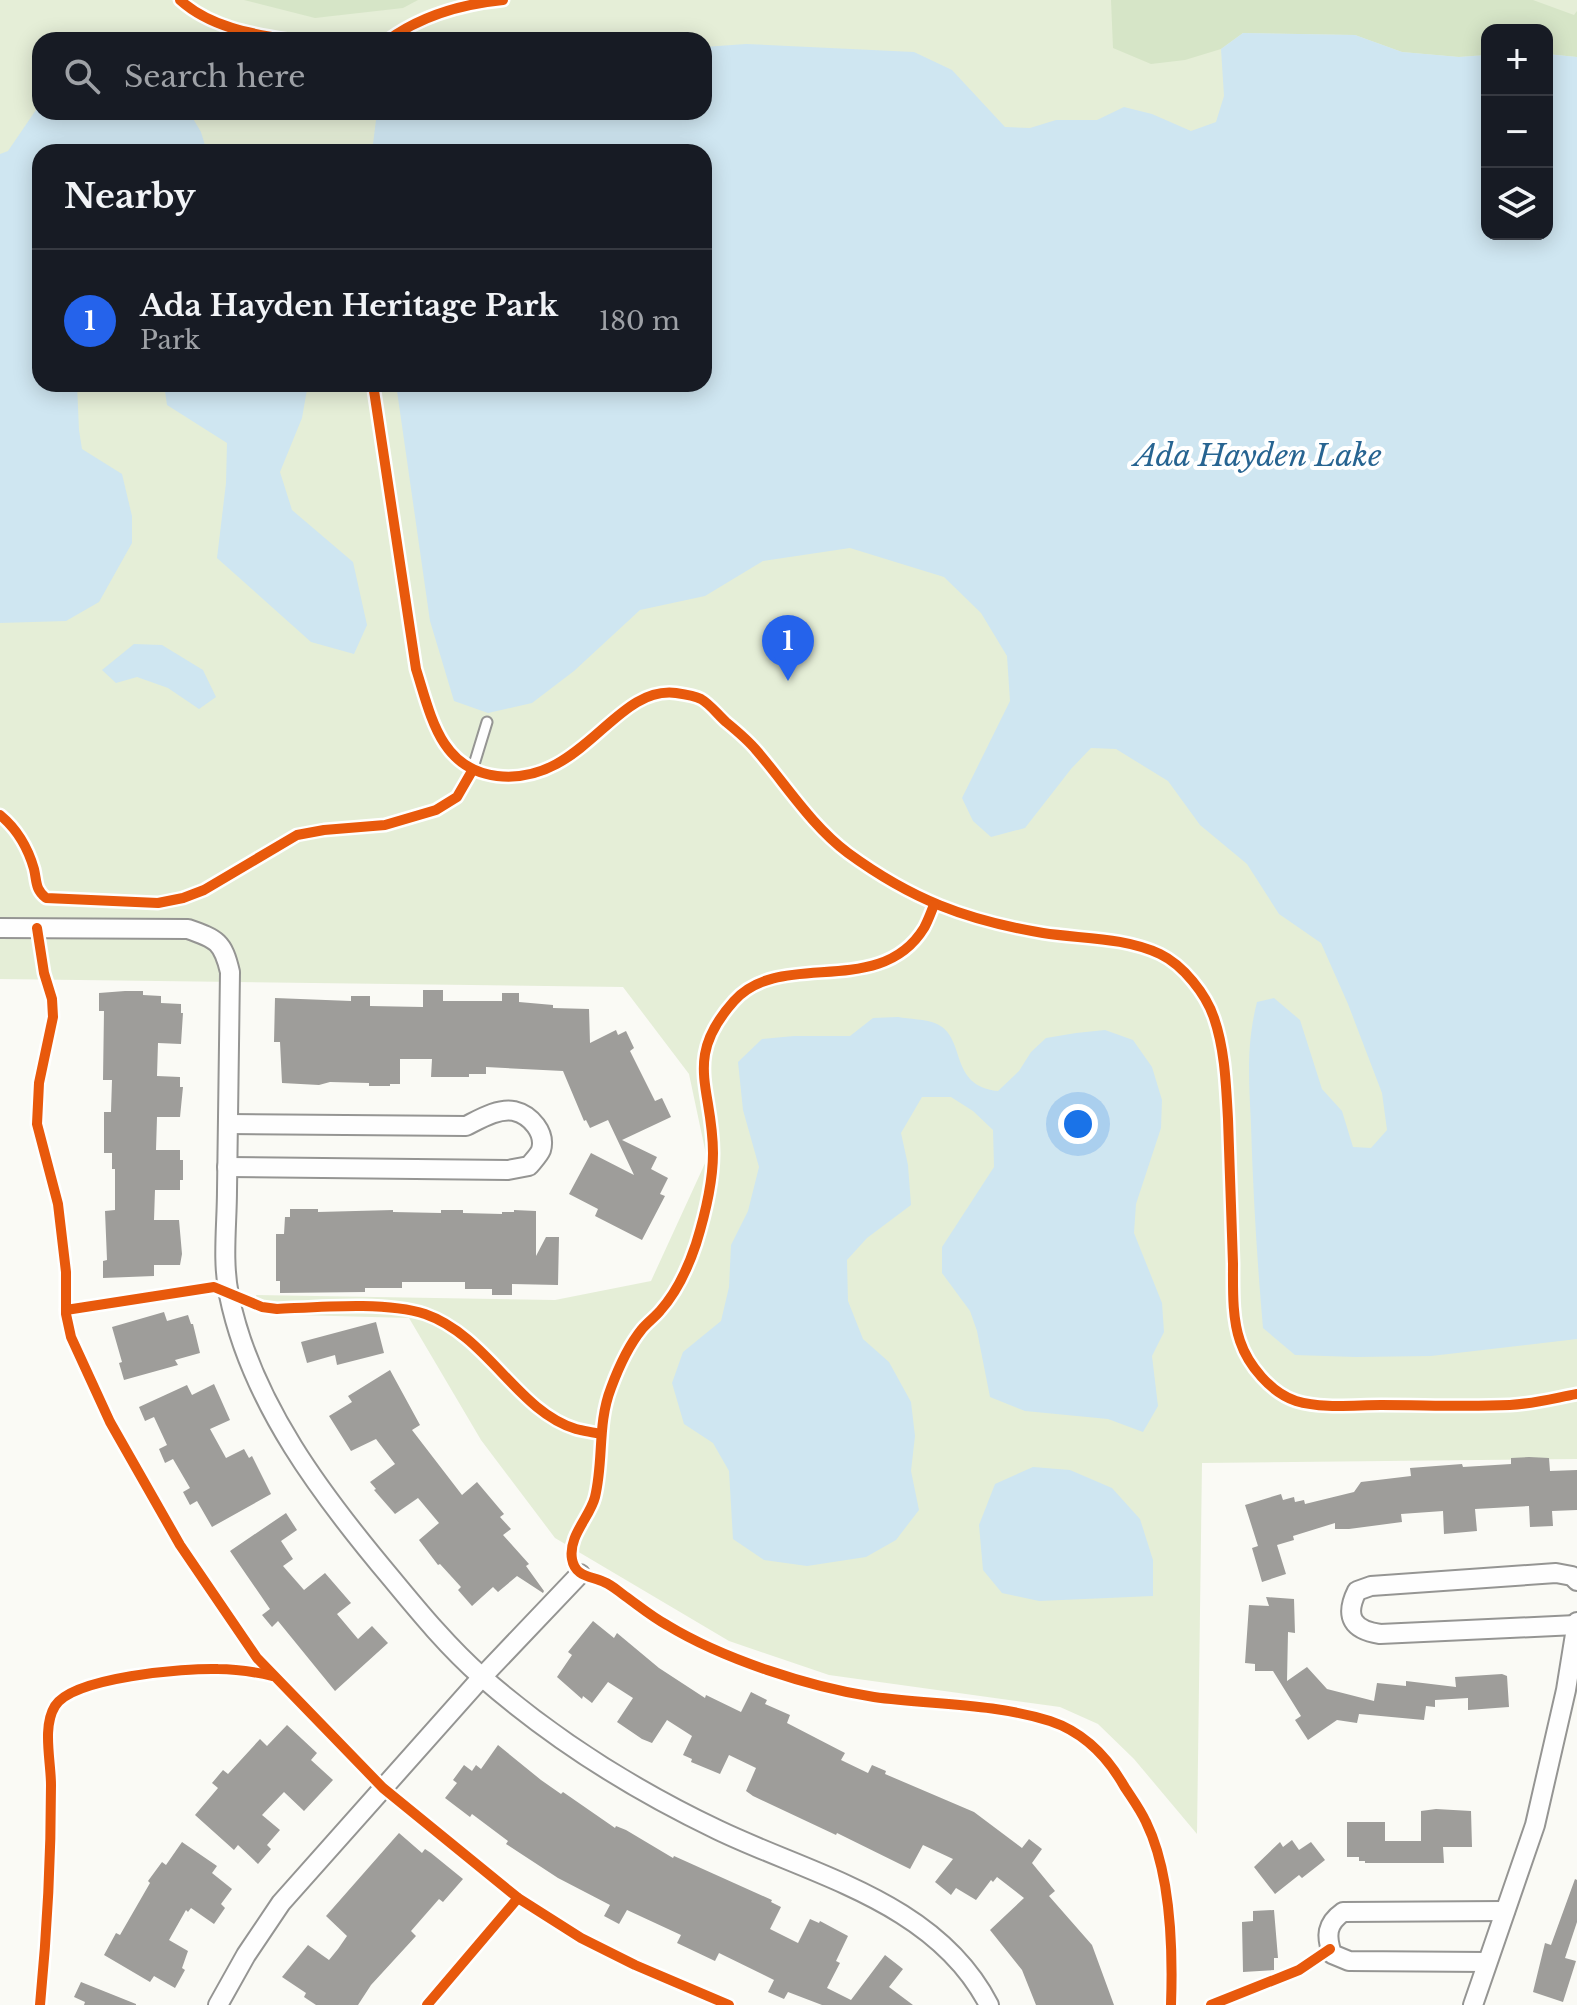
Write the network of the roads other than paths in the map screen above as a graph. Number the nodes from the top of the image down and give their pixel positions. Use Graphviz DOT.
graph roads {
  1 [pos="487,722"];
  2 [pos="472,771"];
  3 [pos="0,928"];
  4 [pos="228,1124"];
  5 [pos="227,1167"];
  6 [pos="580,1574"];
  7 [pos="1577,1581"];
  8 [pos="1577,1623"];
  9 [pos="482,1677"];
  10 [pos="1505,1911"];
  11 [pos="1486,1962"];
  12 [pos="218,2005"];
  13 [pos="989,2005"];
  14 [pos="1473,2005"];
  1 -- 2 [label="lane"];
  3 -- 4 [label="street"];
  4 -- 5 [label="street"];
  4 -- 5 [label="street"];
  5 -- 9 [label="street"];
  6 -- 9 [label="street"];
  7 -- 8 [label="street"];
  8 -- 10 [label="street"];
  9 -- 12 [label="street"];
  9 -- 13 [label="street"];
  10 -- 11 [label="street"];
  10 -- 11 [label="street"];
  11 -- 14 [label="street"];
}
